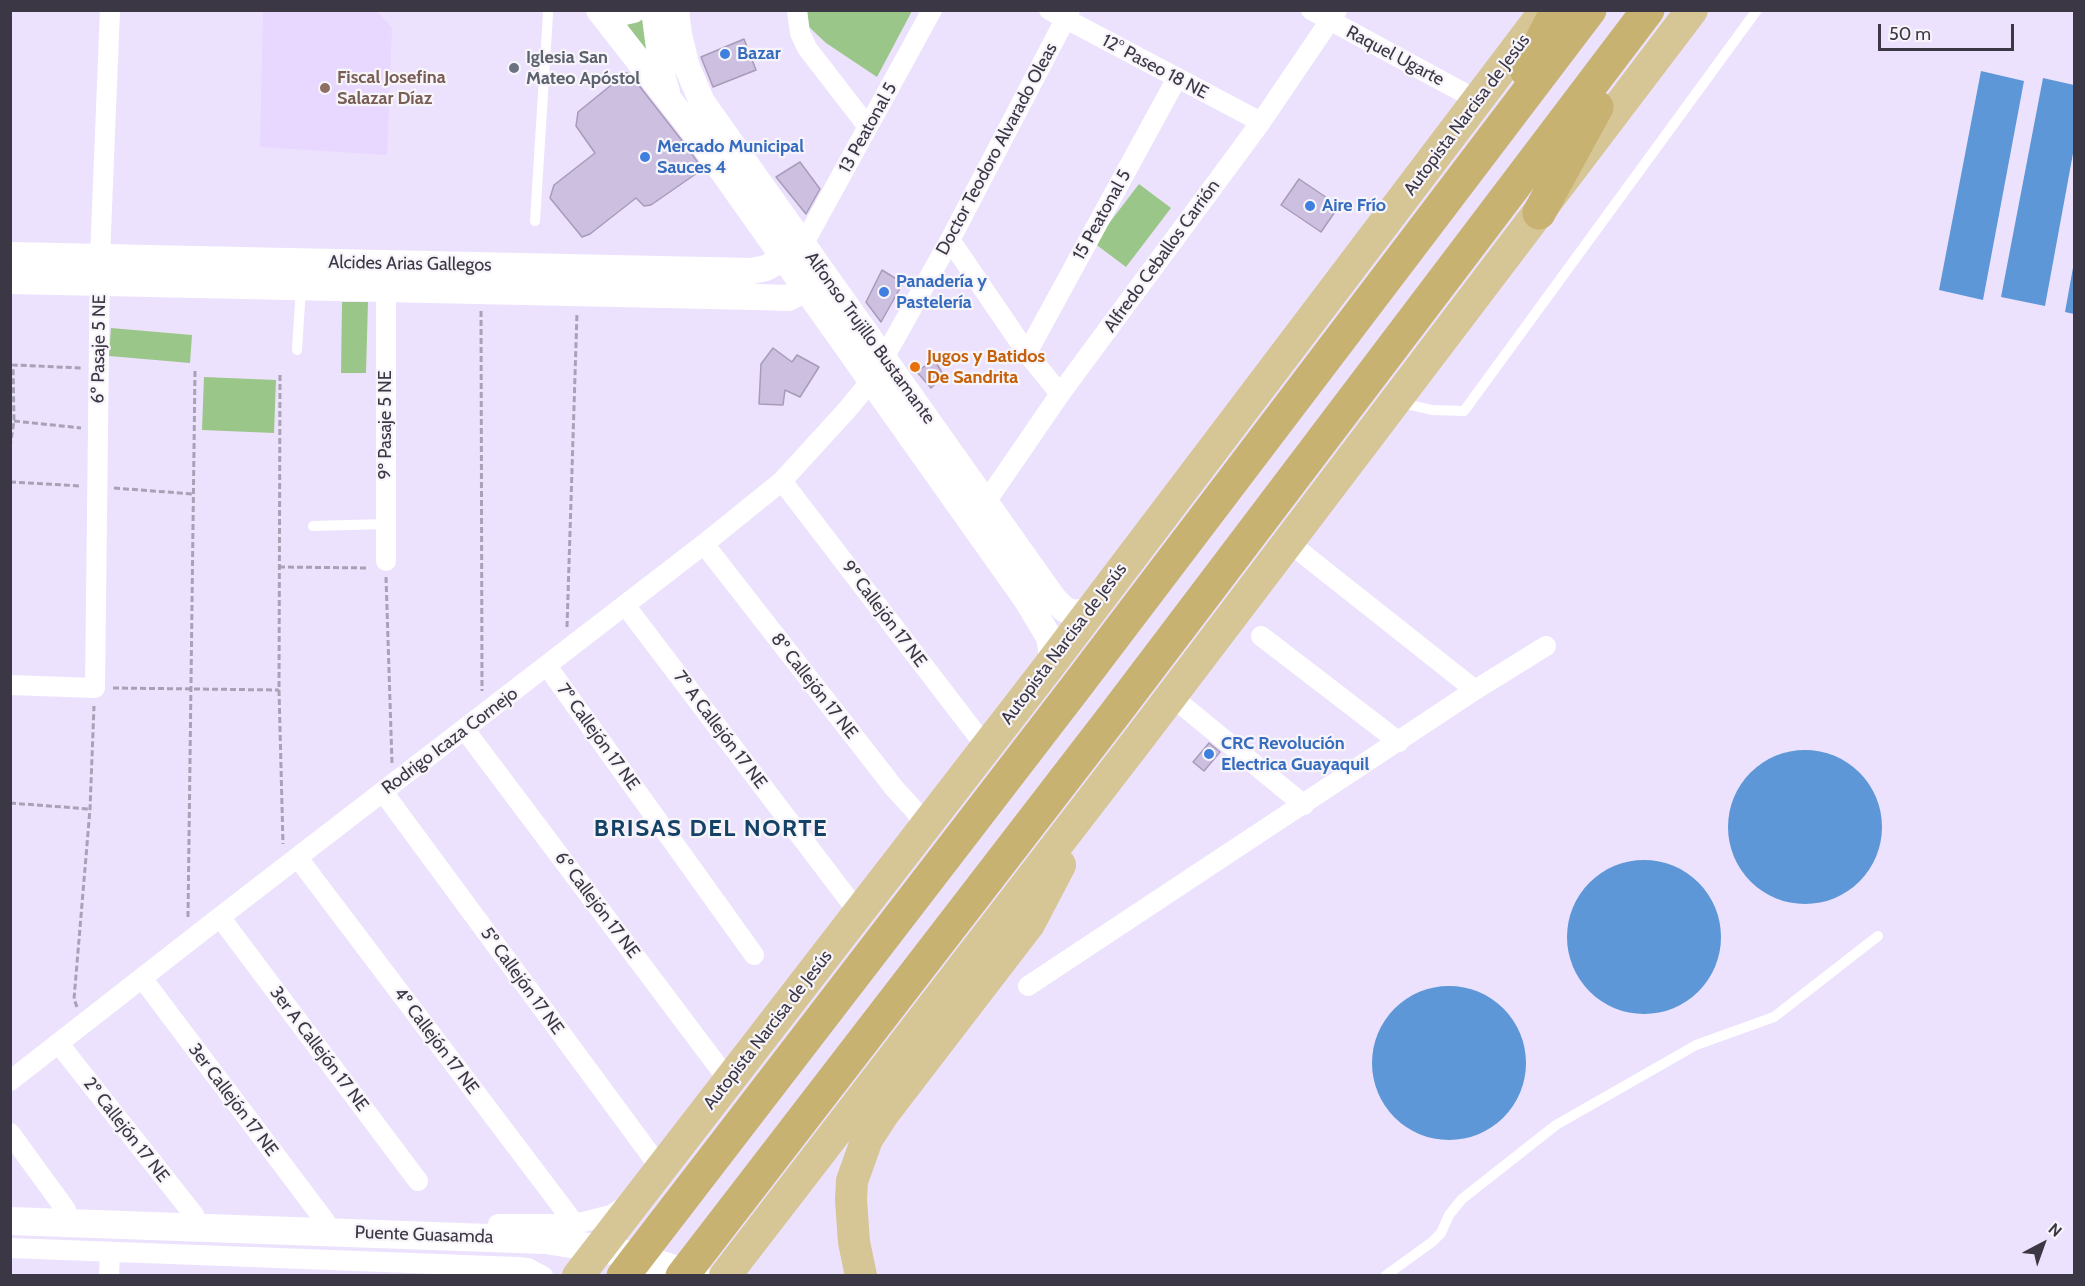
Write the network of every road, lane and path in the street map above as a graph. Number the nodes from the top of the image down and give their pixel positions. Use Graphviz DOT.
graph roads {
  1 [pos="110,10"];
  2 [pos="547,10"];
  3 [pos="601,10"];
  4 [pos="633,10"];
  5 [pos="654,10"];
  6 [pos="797,10"];
  7 [pos="932,10"];
  8 [pos="1311,10"];
  9 [pos="1546,10"];
  10 [pos="1557,10"];
  11 [pos="1590,10"];
  12 [pos="1648,10"];
  13 [pos="1692,10"];
  14 [pos="1756,10"];
  15 [pos="1061,14"];
  16 [pos="1334,16"];
  17 [pos="678,23"];
  18 [pos="1176,78"];
  19 [pos="1479,101"];
  20 [pos="675,105"];
  21 [pos="1261,122"];
  22 [pos="868,127"];
  23 [pos="1475,164"];
  24 [pos="1539,213"];
  25 [pos="535,220"];
  26 [pos="950,240"];
  27 [pos="794,252"];
  28 [pos="10,255"];
  29 [pos="100,257"];
  30 [pos="10,281"];
  31 [pos="100,283"];
  32 [pos="301,287"];
  33 [pos="806,289"];
  34 [pos="386,290"];
  35 [pos="481,291"];
  36 [pos="577,293"];
  37 [pos="297,350"];
  38 [pos="1027,353"];
  39 [pos="885,358"];
  40 [pos="99,368"];
  41 [pos="195,370"];
  42 [pos="280,375"];
  43 [pos="871,381"];
  44 [pos="1060,394"];
  45 [pos="1395,401"];
  46 [pos="14,422"];
  47 [pos="98,430"];
  48 [pos="10,447"];
  49 [pos="782,481"];
  50 [pos="10,482"];
  51 [pos="97,487"];
  52 [pos="193,494"];
  53 [pos="986,502"];
  54 [pos="386,524"];
  55 [pos="314,526"];
  56 [pos="1287,541"];
  57 [pos="704,544"];
  58 [pos="386,565"];
  59 [pos="279,567"];
  60 [pos="625,605"];
  61 [pos="1090,611"];
  62 [pos="1261,636"];
  63 [pos="1546,646"];
  64 [pos="569,648"];
  65 [pos="547,666"];
  66 [pos="1048,666"];
  67 [pos="10,685"];
  68 [pos="94,688"];
  69 [pos="190,689"];
  70 [pos="279,690"];
  71 [pos="1475,690"];
  72 [pos="1171,696"];
  73 [pos="484,715"];
  74 [pos="465,730"];
  75 [pos="1399,742"];
  76 [pos="986,747"];
  77 [pos="388,788"];
  78 [pos="1098,791"];
  79 [pos="10,803"];
  80 [pos="1304,805"];
  81 [pos="90,809"];
  82 [pos="924,827"];
  83 [pos="291,863"];
  84 [pos="858,912"];
  85 [pos="220,916"];
  86 [pos="1878,936"];
  87 [pos="188,942"];
  88 [pos="754,955"];
  89 [pos="142,978"];
  90 [pos="1028,986"];
  91 [pos="83,1024"];
  92 [pos="59,1044"];
  93 [pos="10,1081"];
  94 [pos="729,1081"];
  95 [pos="10,1133"];
  96 [pos="661,1169"];
  97 [pos="417,1181"];
  98 [pos="639,1197"];
  99 [pos="10,1208"];
  100 [pos="66,1210"];
  101 [pos="194,1215"];
  102 [pos="10,1221"];
  103 [pos="325,1221"];
  104 [pos="575,1224"];
  105 [pos="146,1233"];
  106 [pos="10,1235"];
  107 [pos="10,1248"];
  108 [pos="110,1252"];
  109 [pos="109,1275"];
  110 [pos="543,1275"];
  111 [pos="578,1275"];
  112 [pos="622,1275"];
  113 [pos="660,1275"];
  114 [pos="682,1275"];
  115 [pos="697,1275"];
  116 [pos="725,1275"];
  117 [pos="861,1275"];
  118 [pos="1385,1275"];
  1 -- 29 [label="street, 6º Pasaje 5 NE"];
  2 -- 25 [label="lane"];
  3 -- 4 [label="street"];
  3 -- 20 [label="street"];
  5 -- 20 [label="street"];
  6 -- 22 [label="street"];
  7 -- 22 [label="street, 13 Peatonal 5"];
  8 -- 16 [label="street, Raquel Ugarte"];
  9 -- 19 [label="main road, Autopista Narcisa de Jesús"];
  10 -- 23 [label="highway"];
  11 -- 23 [label="highway, Autopista Narcisa de Jesús"];
  12 -- 24 [label="highway"];
  12 -- 114 [label="highway"];
  13 -- 24 [label="main road"];
  14 -- 45 [label="lane"];
  15 -- 18 [label="street, 12° Paseo 18 NE"];
  15 -- 26 [label="street, Doctor Teodoro Alvarado Oleas"];
  16 -- 19 [label="street, Raquel Ugarte"];
  16 -- 21 [label="street, Alfredo Ceballos Carrión"];
  17 -- 27 [label="street, Alfonso Trujillo Bustamante"];
  18 -- 21 [label="street, 12° Paseo 18 NE"];
  18 -- 38 [label="street, 15 Peatonal 5"];
  19 -- 61 [label="main road, Autopista Narcisa de Jesús"];
  20 -- 27 [label="street, Alfonso Trujillo Bustamante"];
  21 -- 44 [label="street, Alfredo Ceballos Carrión"];
  22 -- 27 [label="street, 13 Peatonal 5"];
  23 -- 112 [label="highway, Autopista Narcisa de Jesús"];
  24 -- 45 [label="main road"];
  26 -- 38 [label="street"];
  26 -- 39 [label="street, Doctor Teodoro Alvarado Oleas"];
  27 -- 29 [label="street, Alcides Arias Gallegos"];
  27 -- 33 [label="street, Alfonso Trujillo Bustamante"];
  27 -- 39 [label="street, Alfonso Trujillo Bustamante"];
  28 -- 29 [label="street, Alcides Arias Gallegos"];
  29 -- 31 [label="street, 6º Pasaje 5 NE"];
  30 -- 31 [label="street, Alcides Arias Gallegos"];
  31 -- 32 [label="street, Alcides Arias Gallegos"];
  31 -- 40 [label="street, 6º Pasaje 5 NE"];
  32 -- 34 [label="street, Alcides Arias Gallegos"];
  32 -- 37 [label="lane"];
  33 -- 36 [label="street, Alcides Arias Gallegos"];
  33 -- 43 [label="street, Alfonso Trujillo Bustamante"];
  34 -- 35 [label="street, Alcides Arias Gallegos"];
  34 -- 54 [label="street, 9º Pasaje 5 NE"];
  35 -- 36 [label="street, Alcides Arias Gallegos"];
  35 -- 73 [label="path"];
  36 -- 64 [label="path"];
  38 -- 44 [label="street"];
  39 -- 43 [label="street, Doctor Teodoro Alvarado Oleas"];
  39 -- 53 [label="street, Alfonso Trujillo Bustamante"];
  40 -- 46 [label="path"];
  40 -- 47 [label="street, 6º Pasaje 5 NE"];
  41 -- 52 [label="path"];
  42 -- 59 [label="path"];
  43 -- 49 [label="street, Rodrigo Icaza Cornejo"];
  43 -- 66 [label="street, Alfonso Trujillo Bustamante"];
  44 -- 53 [label="street, Alfredo Ceballos Carrión"];
  45 -- 56 [label="main road"];
  46 -- 47 [label="path"];
  46 -- 48 [label="path"];
  47 -- 51 [label="street, 6º Pasaje 5 NE"];
  49 -- 57 [label="street, Rodrigo Icaza Cornejo"];
  49 -- 76 [label="street, 9º Callejón 17 NE"];
  50 -- 51 [label="path"];
  51 -- 52 [label="path"];
  51 -- 68 [label="street, 6º Pasaje 5 NE"];
  52 -- 69 [label="path"];
  53 -- 61 [label="street, Alfonso Trujillo Bustamante"];
  54 -- 55 [label="lane"];
  54 -- 58 [label="street, 9º Pasaje 5 NE"];
  56 -- 71 [label="street"];
  56 -- 72 [label="main road"];
  57 -- 60 [label="street, Rodrigo Icaza Cornejo"];
  57 -- 82 [label="street, 8º Callejón 17 NE"];
  58 -- 59 [label="path"];
  58 -- 77 [label="path"];
  59 -- 70 [label="path"];
  60 -- 64 [label="street, Rodrigo Icaza Cornejo"];
  60 -- 84 [label="street, 7º A Callejón 17 NE"];
  61 -- 66 [label="main road, Autopista Narcisa de Jesús"];
  62 -- 75 [label="street"];
  63 -- 71 [label="street"];
  64 -- 65 [label="street, Rodrigo Icaza Cornejo"];
  65 -- 73 [label="street, Rodrigo Icaza Cornejo"];
  65 -- 88 [label="street, 7º Callejón 17 NE"];
  66 -- 76 [label="main road, Autopista Narcisa de Jesús"];
  67 -- 68 [label="street"];
  68 -- 69 [label="path"];
  68 -- 81 [label="path"];
  69 -- 70 [label="path"];
  69 -- 87 [label="path"];
  70 -- 83 [label="path"];
  71 -- 75 [label="street"];
  72 -- 78 [label="main road"];
  72 -- 80 [label="street"];
  73 -- 74 [label="street, Rodrigo Icaza Cornejo"];
  74 -- 77 [label="street, Rodrigo Icaza Cornejo"];
  74 -- 94 [label="street, 6º Callejón 17 NE"];
  75 -- 80 [label="street"];
  76 -- 82 [label="main road, Autopista Narcisa de Jesús"];
  77 -- 83 [label="street, Rodrigo Icaza Cornejo"];
  77 -- 96 [label="street, 5º Callejón 17 NE"];
  78 -- 116 [label="main road"];
  78 -- 117 [label="main road"];
  79 -- 81 [label="path"];
  80 -- 90 [label="street"];
  81 -- 91 [label="path"];
  82 -- 84 [label="main road, Autopista Narcisa de Jesús"];
  83 -- 85 [label="street, Rodrigo Icaza Cornejo"];
  83 -- 104 [label="street, 4º Callejón 17 NE"];
  84 -- 94 [label="main road, Autopista Narcisa de Jesús"];
  85 -- 87 [label="street, Rodrigo Icaza Cornejo"];
  85 -- 97 [label="street, 3er A Callejón 17 NE"];
  86 -- 118 [label="lane"];
  87 -- 89 [label="street, Rodrigo Icaza Cornejo"];
  89 -- 91 [label="street, Rodrigo Icaza Cornejo"];
  89 -- 103 [label="street, 3er Callejón 17 NE"];
  91 -- 92 [label="street, Rodrigo Icaza Cornejo"];
  92 -- 93 [label="street, Rodrigo Icaza Cornejo"];
  92 -- 101 [label="street, 2º Callejón 17 NE"];
  94 -- 96 [label="main road, Autopista Narcisa de Jesús"];
  95 -- 100 [label="street"];
  96 -- 98 [label="main road, Autopista Narcisa de Jesús"];
  98 -- 104 [label="street"];
  98 -- 111 [label="main road, Autopista Narcisa de Jesús"];
  99 -- 100 [label="street"];
  100 -- 101 [label="street"];
  101 -- 103 [label="street"];
  102 -- 105 [label="main road"];
  103 -- 104 [label="street"];
  105 -- 106 [label="main road"];
  105 -- 113 [label="main road, Puente Guasamda"];
  105 -- 115 [label="main road, Puente Guasamda"];
  107 -- 108 [label="street"];
  108 -- 109 [label="street"];
  108 -- 110 [label="street"];
}
